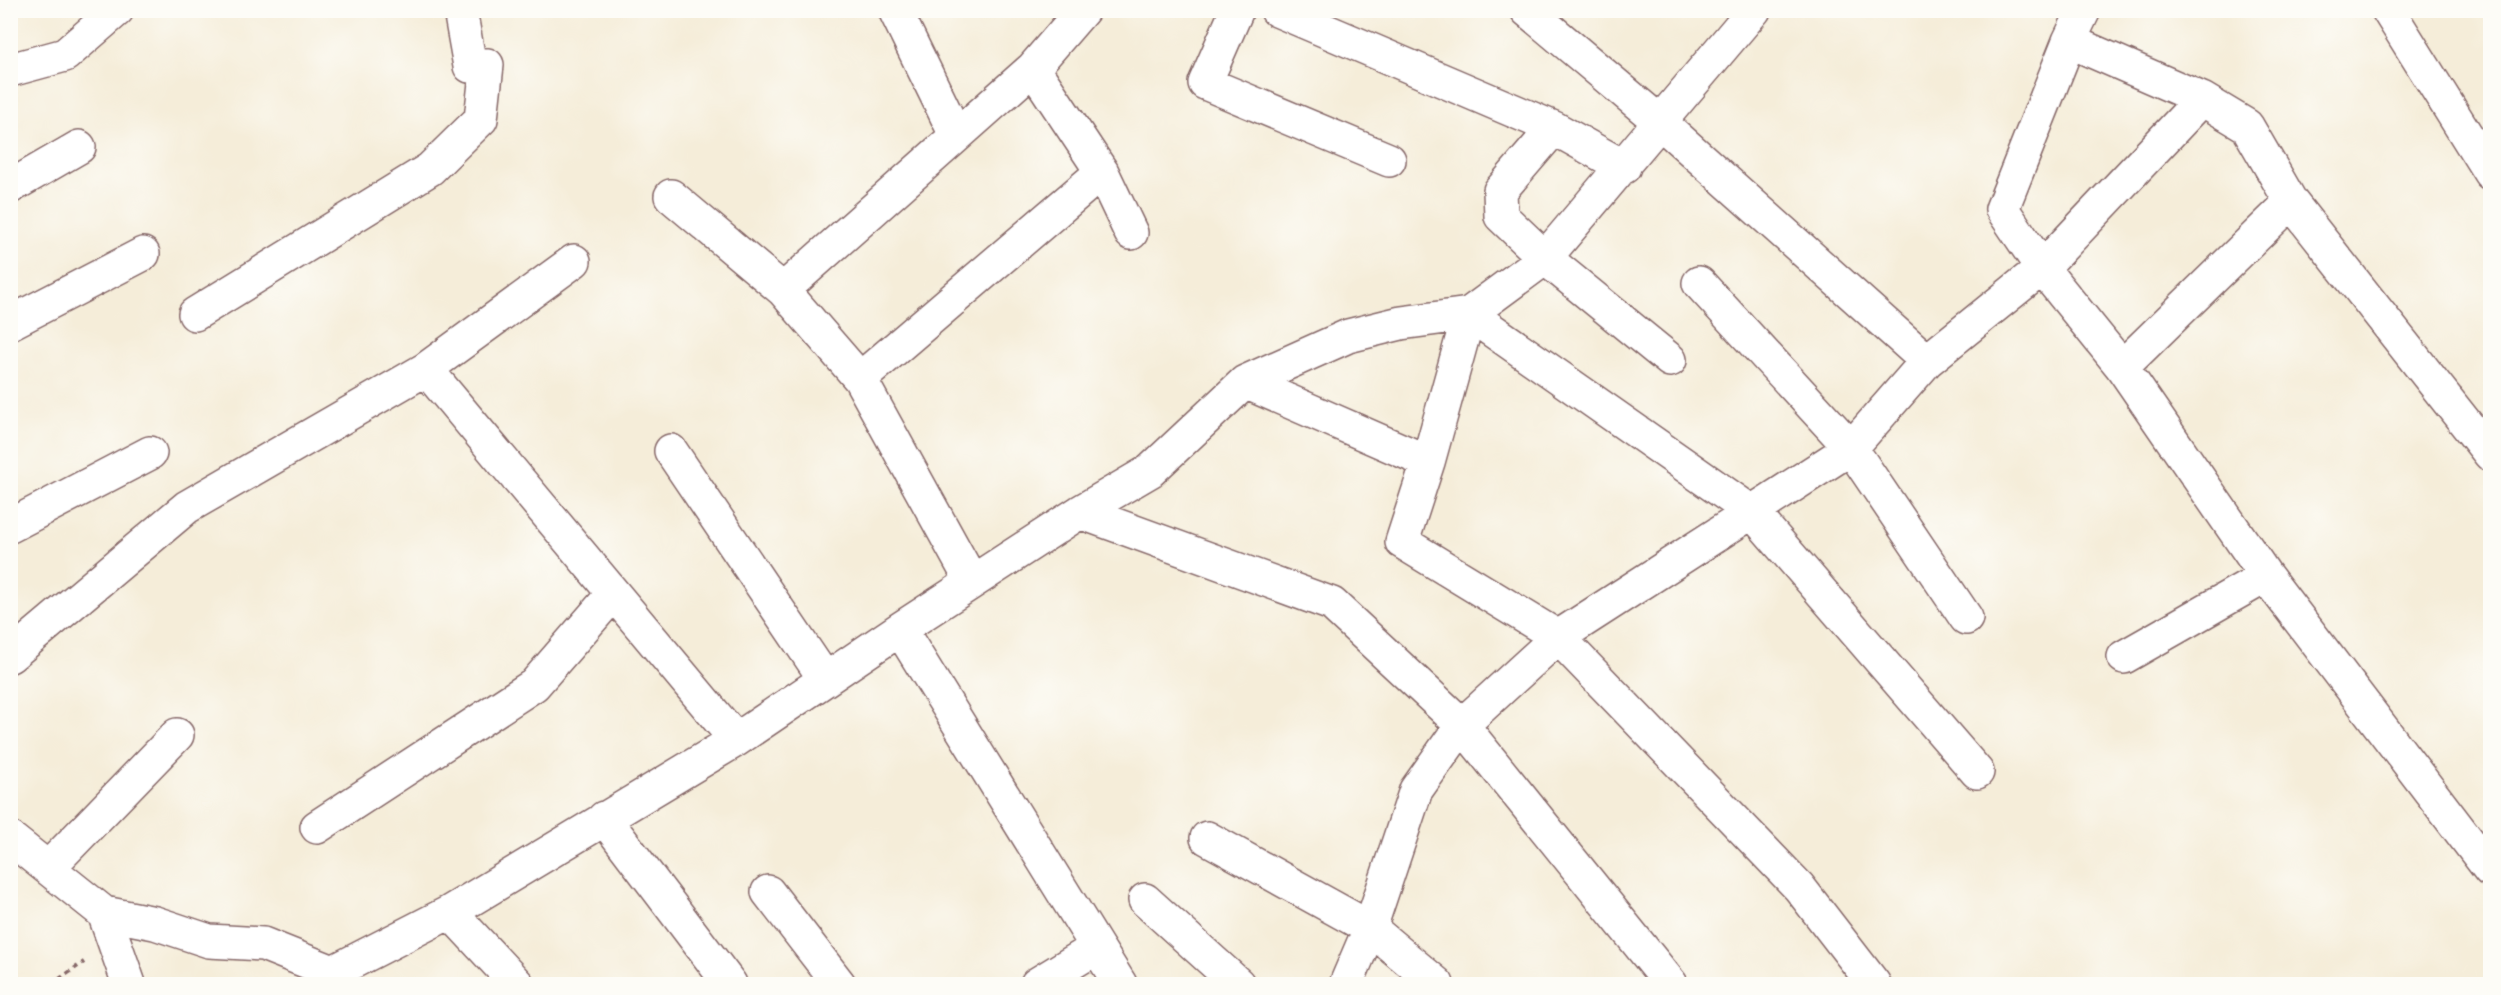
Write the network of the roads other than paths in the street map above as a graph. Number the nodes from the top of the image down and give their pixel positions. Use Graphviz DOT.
graph roads {
  1 [pos="117,10"];
  2 [pos="460,10"];
  3 [pos="895,10"];
  4 [pos="1083,10"];
  5 [pos="1237,10"];
  6 [pos="1277,10"];
  7 [pos="1527,10"];
  8 [pos="1754,10"];
  9 [pos="2084,10"];
  10 [pos="2388,10"];
  11 [pos="2069,42"];
  12 [pos="1033,68"];
  13 [pos="10,70"];
  14 [pos="2202,99"];
  15 [pos="1660,122"];
  16 [pos="1554,128"];
  17 [pos="956,135"];
  18 [pos="79,147"];
  19 [pos="1389,160"];
  20 [pos="1624,167"];
  21 [pos="1102,172"];
  22 [pos="2490,173"];
  23 [pos="10,187"];
  24 [pos="671,196"];
  25 [pos="2291,201"];
  26 [pos="1131,233"];
  27 [pos="143,254"];
  28 [pos="1545,258"];
  29 [pos="574,261"];
  30 [pos="2042,268"];
  31 [pos="1699,283"];
  32 [pos="783,290"];
  33 [pos="195,314"];
  34 [pos="1469,314"];
  35 [pos="10,322"];
  36 [pos="1670,360"];
  37 [pos="1927,361"];
  38 [pos="2122,367"];
  39 [pos="426,369"];
  40 [pos="860,379"];
  41 [pos="1245,382"];
  42 [pos="1851,448"];
  43 [pos="671,452"];
  44 [pos="150,453"];
  45 [pos="2490,454"];
  46 [pos="1428,462"];
  47 [pos="1080,512"];
  48 [pos="1754,513"];
  49 [pos="10,526"];
  50 [pos="2266,576"];
  51 [pos="972,582"];
  52 [pos="613,594"];
  53 [pos="1966,618"];
  54 [pos="900,629"];
  55 [pos="1558,637"];
  56 [pos="10,656"];
  57 [pos="2124,657"];
  58 [pos="825,679"];
  59 [pos="1462,725"];
  60 [pos="177,735"];
  61 [pos="736,740"];
  62 [pos="1977,772"];
  63 [pos="604,818"];
  64 [pos="317,827"];
  65 [pos="10,838"];
  66 [pos="1208,838"];
  67 [pos="49,867"];
  68 [pos="2490,870"];
  69 [pos="768,892"];
  70 [pos="1144,900"];
  71 [pos="450,912"];
  72 [pos="104,913"];
  73 [pos="1371,928"];
  74 [pos="1096,948"];
  75 [pos="129,984"];
  76 [pos="517,984"];
  77 [pos="730,984"];
  78 [pos="839,984"];
  79 [pos="1037,984"];
  80 [pos="1120,984"];
  81 [pos="1238,984"];
  82 [pos="1346,984"];
  83 [pos="1437,984"];
  84 [pos="1671,984"];
  85 [pos="1874,984"];
  1 -- 13 [label="street"];
  2 -- 33 [label="street"];
  3 -- 17 [label="street"];
  4 -- 12 [label="street"];
  5 -- 19 [label="street"];
  6 -- 16 [label="street"];
  7 -- 15 [label="street"];
  8 -- 15 [label="street"];
  9 -- 11 [label="street"];
  10 -- 22 [label="street"];
  11 -- 14 [label="street"];
  11 -- 30 [label="street"];
  12 -- 17 [label="street"];
  12 -- 21 [label="street"];
  14 -- 25 [label="street"];
  14 -- 30 [label="street"];
  15 -- 20 [label="street"];
  15 -- 37 [label="street"];
  16 -- 20 [label="street"];
  16 -- 28 [label="street"];
  17 -- 32 [label="street"];
  18 -- 23 [label="street"];
  20 -- 28 [label="street"];
  21 -- 26 [label="street"];
  21 -- 40 [label="street"];
  24 -- 32 [label="street"];
  25 -- 38 [label="street"];
  25 -- 45 [label="street"];
  27 -- 35 [label="street"];
  28 -- 34 [label="street"];
  28 -- 36 [label="street"];
  29 -- 39 [label="street"];
  30 -- 37 [label="street"];
  30 -- 38 [label="street"];
  31 -- 42 [label="street"];
  32 -- 40 [label="street"];
  34 -- 41 [label="street"];
  34 -- 46 [label="street"];
  34 -- 48 [label="street"];
  37 -- 42 [label="street"];
  38 -- 50 [label="street"];
  39 -- 52 [label="street"];
  39 -- 56 [label="street"];
  40 -- 51 [label="street"];
  41 -- 46 [label="street"];
  41 -- 47 [label="street"];
  42 -- 48 [label="street"];
  42 -- 53 [label="street"];
  43 -- 58 [label="street"];
  44 -- 49 [label="street"];
  46 -- 55 [label="street"];
  47 -- 51 [label="street"];
  47 -- 59 [label="street"];
  48 -- 55 [label="street"];
  48 -- 62 [label="street"];
  50 -- 57 [label="street"];
  50 -- 68 [label="street"];
  51 -- 54 [label="street"];
  52 -- 61 [label="street"];
  52 -- 64 [label="street"];
  54 -- 58 [label="street"];
  54 -- 74 [label="street"];
  55 -- 59 [label="street"];
  55 -- 85 [label="street"];
  58 -- 61 [label="street"];
  59 -- 73 [label="street"];
  59 -- 84 [label="street"];
  60 -- 67 [label="street"];
  61 -- 63 [label="street"];
  63 -- 71 [label="street"];
  63 -- 77 [label="street"];
  65 -- 67 [label="street"];
  66 -- 73 [label="street"];
  67 -- 72 [label="street"];
  69 -- 78 [label="street"];
  70 -- 81 [label="street"];
  71 -- 72 [label="street"];
  71 -- 76 [label="street"];
  72 -- 75 [label="street"];
  73 -- 82 [label="street"];
  73 -- 83 [label="street"];
  74 -- 79 [label="street"];
  74 -- 80 [label="street"];
}
